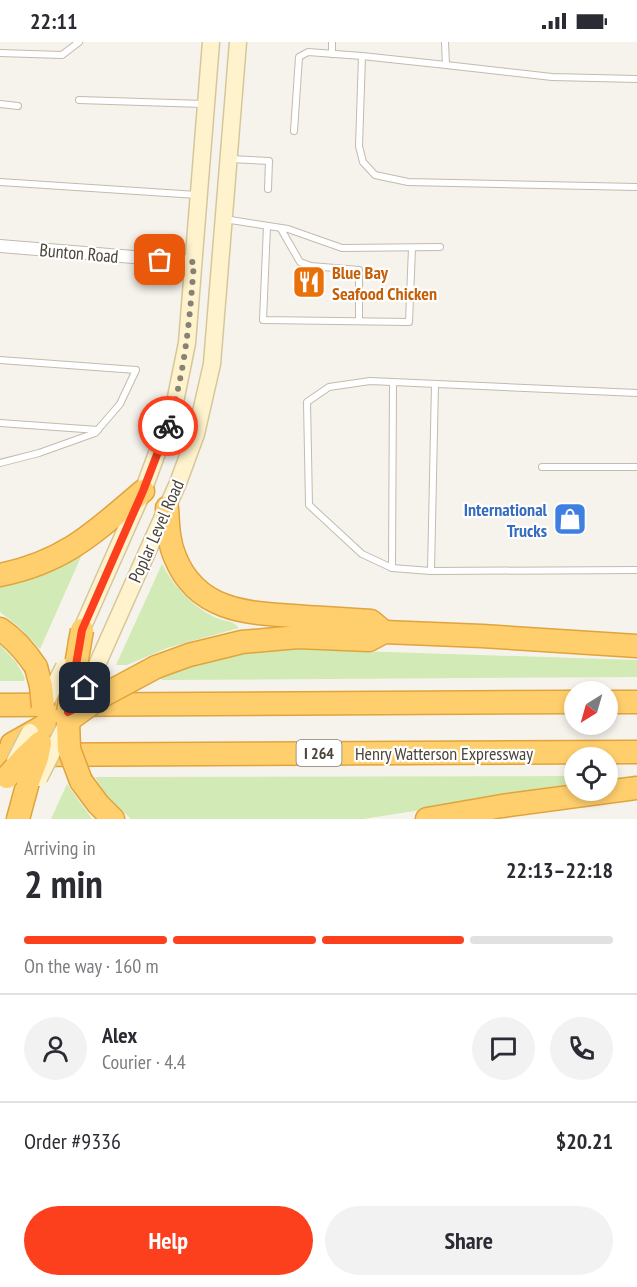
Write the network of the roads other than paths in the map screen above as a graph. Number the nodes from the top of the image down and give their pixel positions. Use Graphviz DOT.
graph roads {
  1 [pos="79,42"];
  2 [pos="211,42"];
  3 [pos="238,42"];
  4 [pos="332,42"];
  5 [pos="445,42"];
  6 [pos="0,52"];
  7 [pos="332,54"];
  8 [pos="362,56"];
  9 [pos="446,65"];
  10 [pos="637,80"];
  11 [pos="79,100"];
  12 [pos="205,104"];
  13 [pos="0,105"];
  14 [pos="18,106"];
  15 [pos="294,131"];
  16 [pos="228,159"];
  17 [pos="0,182"];
  18 [pos="637,187"];
  19 [pos="268,189"];
  20 [pos="199,195"];
  21 [pos="223,219"];
  22 [pos="267,226"];
  23 [pos="281,229"];
  24 [pos="0,246"];
  25 [pos="440,247"];
  26 [pos="412,248"];
  27 [pos="194,262"];
  28 [pos="358,321"];
  29 [pos="0,360"];
  30 [pos="393,382"];
  31 [pos="435,384"];
  32 [pos="637,393"];
  33 [pos="0,423"];
  34 [pos="98,430"];
  35 [pos="0,463"];
  36 [pos="542,467"];
  37 [pos="637,467"];
  38 [pos="143,491"];
  39 [pos="167,508"];
  40 [pos="392,568"];
  41 [pos="637,570"];
  42 [pos="430,571"];
  43 [pos="0,574"];
  44 [pos="0,628"];
  45 [pos="82,630"];
  46 [pos="384,632"];
  47 [pos="637,646"];
  48 [pos="564,702"];
  49 [pos="618,702"];
  50 [pos="637,702"];
  51 [pos="0,705"];
  52 [pos="69,717"];
  53 [pos="39,727"];
  54 [pos="637,752"];
  55 [pos="0,753"];
  56 [pos="15,783"];
  57 [pos="637,788"];
  58 [pos="19,819"];
  59 [pos="113,819"];
  60 [pos="427,819"];
  1 -- 6 [label="lane"];
  2 -- 12 [label="main road, Poplar Level Road"];
  3 -- 16 [label="main road, Poplar Level Road"];
  4 -- 7 [label="lane"];
  5 -- 9 [label="lane"];
  7 -- 8 [label="lane"];
  7 -- 15 [label="lane"];
  8 -- 9 [label="lane"];
  8 -- 18 [label="lane"];
  9 -- 10 [label="lane"];
  11 -- 12 [label="lane"];
  12 -- 20 [label="main road, Poplar Level Road"];
  13 -- 14 [label="lane"];
  16 -- 19 [label="lane"];
  16 -- 21 [label="main road, Poplar Level Road"];
  17 -- 20 [label="lane"];
  20 -- 27 [label="main road, Poplar Level Road"];
  21 -- 22 [label="lane"];
  21 -- 39 [label="main road, Poplar Level Road"];
  22 -- 23 [label="lane"];
  22 -- 28 [label="lane"];
  23 -- 26 [label="lane"];
  23 -- 28 [label="lane"];
  24 -- 27 [label="street, Bunton Road"];
  25 -- 26 [label="lane"];
  26 -- 28 [label="lane"];
  27 -- 38 [label="main road, Poplar Level Road"];
  29 -- 34 [label="lane"];
  30 -- 31 [label="lane"];
  30 -- 40 [label="lane"];
  30 -- 40 [label="lane"];
  31 -- 32 [label="lane"];
  31 -- 42 [label="lane"];
  33 -- 34 [label="lane"];
  34 -- 35 [label="lane"];
  36 -- 37 [label="lane"];
  38 -- 43 [label="highway"];
  38 -- 45 [label="main road, Poplar Level Road"];
  39 -- 46 [label="highway"];
  39 -- 52 [label="main road, Poplar Level Road, bridge"];
  40 -- 42 [label="lane"];
  41 -- 42 [label="lane"];
  44 -- 53 [label="highway, bridge"];
  45 -- 52 [label="highway, bridge"];
  45 -- 53 [label="main road, Poplar Level Road, bridge"];
  46 -- 47 [label="highway"];
  46 -- 52 [label="highway, bridge"];
  48 -- 51 [label="highway"];
  49 -- 50 [label="highway"];
  52 -- 53 [label="highway, bridge"];
  52 -- 56 [label="main road, Poplar Level Road, bridge"];
  52 -- 59 [label="highway, bridge"];
  53 -- 55 [label="highway"];
  53 -- 56 [label="highway, bridge"];
  54 -- 55 [label="highway, Henry Watterson Expressway / I 264"];
  56 -- 58 [label="highway"];
  57 -- 60 [label="highway"];
}
